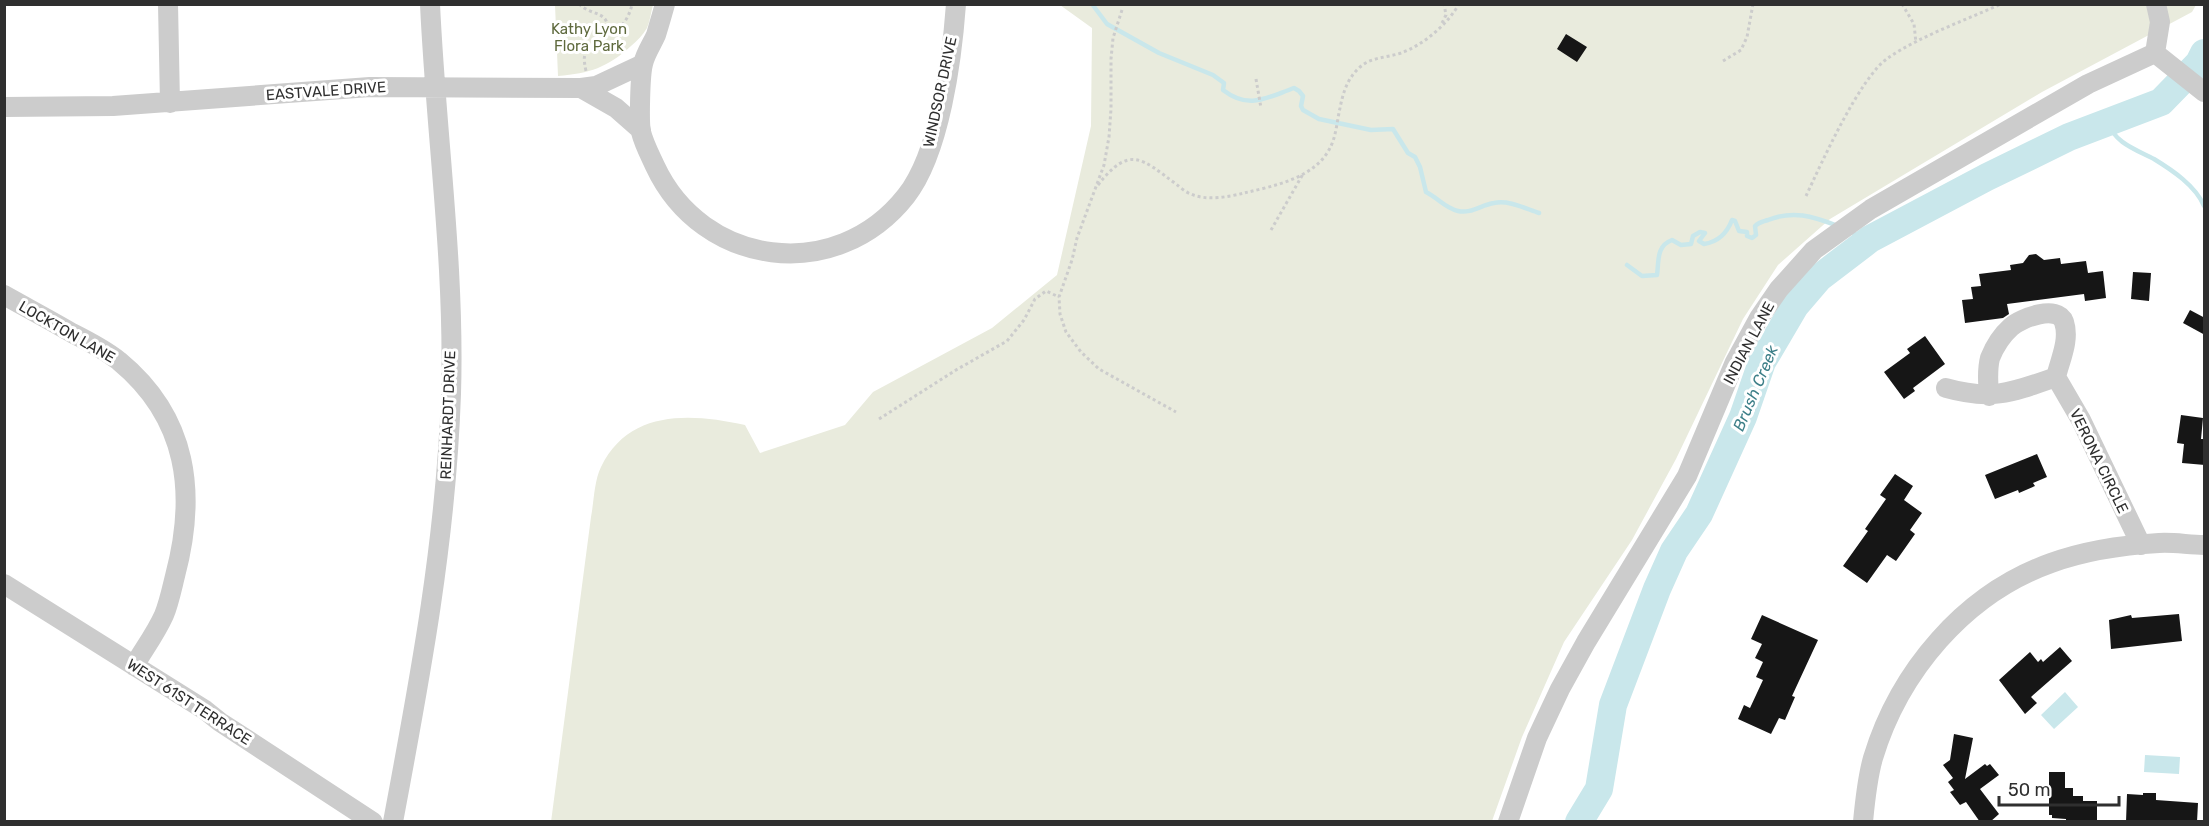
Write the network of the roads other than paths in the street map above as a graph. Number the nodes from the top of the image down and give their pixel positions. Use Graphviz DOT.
graph roads {
  1 [pos="168,4"];
  2 [pos="430,4"];
  3 [pos="665,4"];
  4 [pos="956,4"];
  5 [pos="2156,4"];
  6 [pos="2163,59"];
  7 [pos="643,64"];
  8 [pos="584,80"];
  9 [pos="437,87"];
  10 [pos="2199,88"];
  11 [pos="170,103"];
  12 [pos="4,107"];
  13 [pos="641,130"];
  14 [pos="4,295"];
  15 [pos="2056,377"];
  16 [pos="1947,388"];
  17 [pos="1989,396"];
  18 [pos="2141,545"];
  19 [pos="2205,545"];
  20 [pos="4,584"];
  21 [pos="134,666"];
  22 [pos="373,822"];
  23 [pos="393,822"];
  24 [pos="1508,822"];
  25 [pos="1863,822"];
  1 -- 11 [label="street"];
  2 -- 9 [label="street, REINHARDT DRIVE"];
  3 -- 7 [label="street"];
  4 -- 13 [label="street, WINDSOR DRIVE"];
  5 -- 6 [label="street"];
  6 -- 10 [label="street"];
  6 -- 24 [label="street, INDIAN LANE"];
  7 -- 8 [label="street, EASTVALE DRIVE"];
  7 -- 13 [label="street, WINDSOR DRIVE"];
  8 -- 9 [label="street, EASTVALE DRIVE"];
  8 -- 13 [label="street"];
  9 -- 11 [label="street, EASTVALE DRIVE"];
  9 -- 23 [label="street, REINHARDT DRIVE"];
  11 -- 12 [label="street, EASTVALE DRIVE"];
  14 -- 21 [label="street, LOCKTON LANE"];
  15 -- 17 [label="street"];
  15 -- 17 [label="street"];
  15 -- 18 [label="street, VERONA CIRCLE"];
  16 -- 17 [label="street"];
  18 -- 19 [label="street"];
  18 -- 25 [label="street"];
  20 -- 21 [label="street, WEST 61ST TERRACE"];
  21 -- 22 [label="street, WEST 61ST TERRACE"];
}
